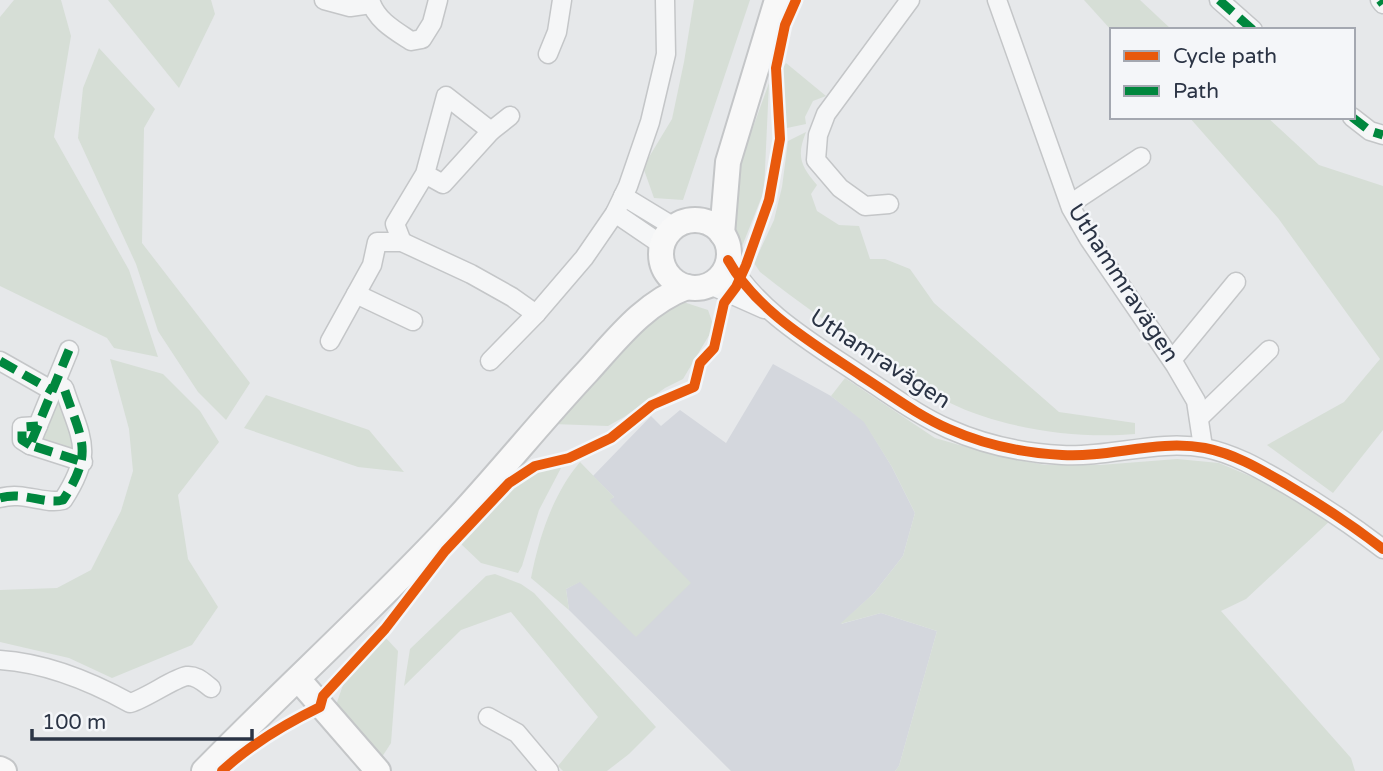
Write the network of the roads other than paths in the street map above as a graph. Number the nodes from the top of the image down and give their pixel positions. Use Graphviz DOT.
graph roads {
  1 [pos="324,0"];
  2 [pos="439,0"];
  3 [pos="562,0"];
  4 [pos="665,0"];
  5 [pos="777,0"];
  6 [pos="910,0"];
  7 [pos="997,0"];
  8 [pos="1219,0"];
  9 [pos="371,2"];
  10 [pos="1251,28"];
  11 [pos="548,54"];
  12 [pos="510,116"];
  13 [pos="1355,119"];
  14 [pos="491,131"];
  15 [pos="1383,135"];
  16 [pos="1141,158"];
  17 [pos="728,162"];
  18 [pos="425,174"];
  19 [pos="623,196"];
  20 [pos="889,204"];
  21 [pos="1070,204"];
  22 [pos="615,213"];
  23 [pos="722,234"];
  24 [pos="672,238"];
  25 [pos="402,242"];
  26 [pos="728,260"];
  27 [pos="1236,282"];
  28 [pos="698,286"];
  29 [pos="356,294"];
  30 [pos="536,314"];
  31 [pos="774,314"];
  32 [pos="635,319"];
  33 [pos="413,321"];
  34 [pos="330,341"];
  35 [pos="69,350"];
  36 [pos="1269,350"];
  37 [pos="1172,360"];
  38 [pos="0,361"];
  39 [pos="491,361"];
  40 [pos="55,388"];
  41 [pos="1199,418"];
  42 [pos="1203,447"];
  43 [pos="83,462"];
  44 [pos="0,498"];
  45 [pos="1383,549"];
  46 [pos="0,660"];
  47 [pos="298,679"];
  48 [pos="211,688"];
  49 [pos="488,717"];
  50 [pos="375,768"];
  51 [pos="204,771"];
  52 [pos="549,771"];
  1 -- 9 [label="street"];
  2 -- 9 [label="street"];
  3 -- 11 [label="street"];
  4 -- 19 [label="street"];
  5 -- 17 [label="main road"];
  6 -- 20 [label="street"];
  7 -- 21 [label="street, Uthammravägen"];
  8 -- 10 [label="street"];
  12 -- 14 [label="street"];
  13 -- 15 [label="street"];
  14 -- 18 [label="street"];
  14 -- 18 [label="street"];
  16 -- 21 [label="street"];
  17 -- 23 [label="main road"];
  17 -- 24 [label="main road"];
  18 -- 25 [label="street"];
  19 -- 22 [label="street"];
  19 -- 24 [label="street"];
  21 -- 37 [label="street, Uthammravägen"];
  22 -- 24 [label="street"];
  22 -- 30 [label="street"];
  23 -- 24 [label="main road"];
  23 -- 26 [label="main road"];
  24 -- 28 [label="main road"];
  24 -- 32 [label="main road"];
  25 -- 29 [label="street"];
  25 -- 30 [label="street"];
  26 -- 28 [label="main road"];
  26 -- 31 [label="street, Uthamravägen"];
  27 -- 37 [label="street"];
  28 -- 31 [label="street, Uthamravägen"];
  28 -- 32 [label="main road"];
  29 -- 33 [label="street"];
  29 -- 34 [label="street"];
  30 -- 39 [label="street"];
  31 -- 42 [label="street, Uthamravägen"];
  32 -- 47 [label="main road"];
  35 -- 40 [label="street"];
  36 -- 41 [label="street"];
  37 -- 41 [label="street, Uthammravägen"];
  38 -- 40 [label="street"];
  40 -- 43 [label="street"];
  40 -- 43 [label="street"];
  41 -- 42 [label="street, Uthammravägen"];
  42 -- 45 [label="street, Uthamravägen"];
  43 -- 44 [label="street"];
  46 -- 48 [label="street"];
  47 -- 50 [label="main road"];
  47 -- 51 [label="main road"];
  49 -- 52 [label="street"];
}
